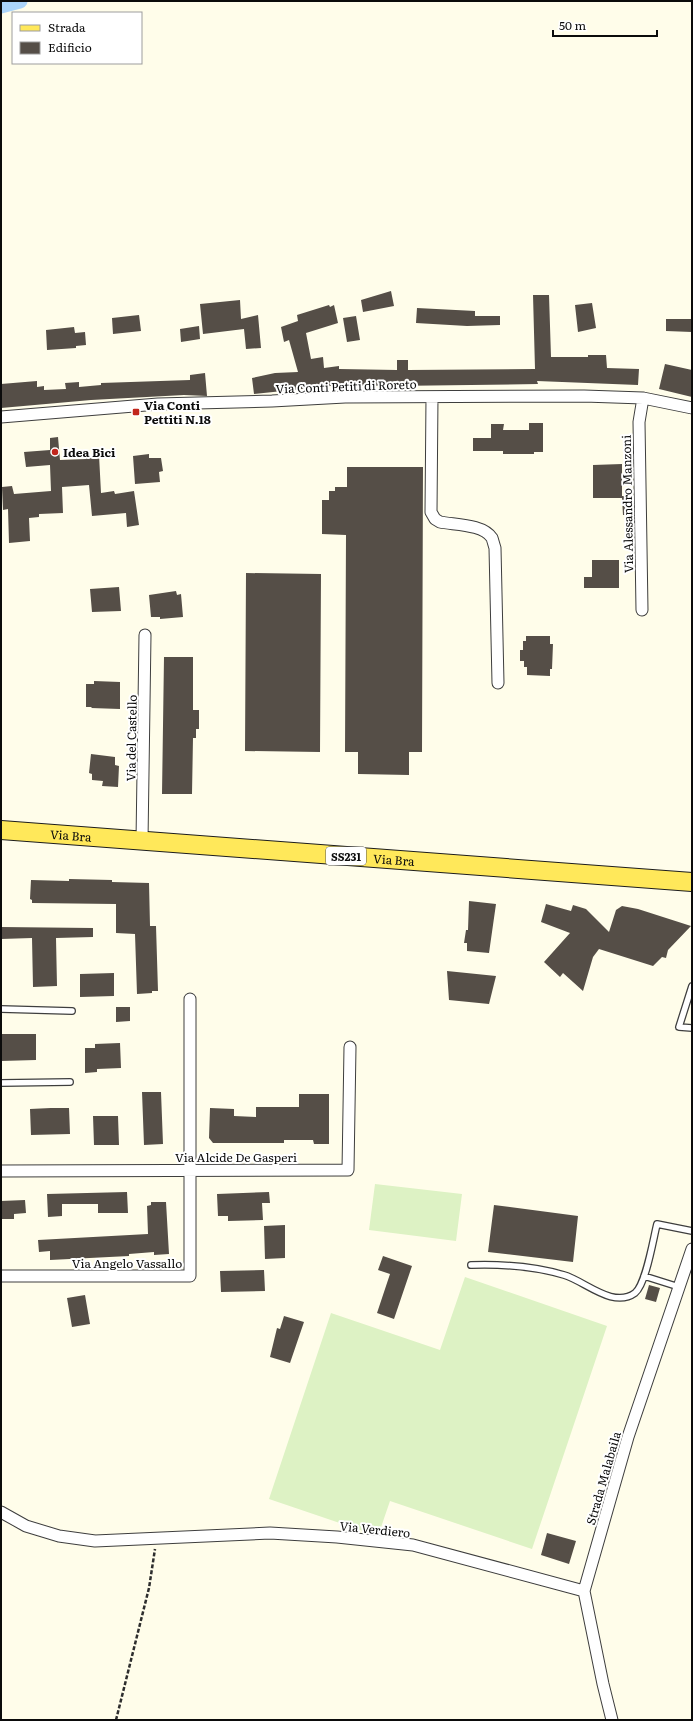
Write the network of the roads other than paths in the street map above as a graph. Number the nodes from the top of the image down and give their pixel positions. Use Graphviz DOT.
graph roads {
  1 [pos="432,397"];
  2 [pos="643,398"];
  3 [pos="692,408"];
  4 [pos="1,417"];
  5 [pos="642,610"];
  6 [pos="145,635"];
  7 [pos="498,683"];
  8 [pos="1,830"];
  9 [pos="142,841"];
  10 [pos="692,882"];
  11 [pos="692,986"];
  12 [pos="190,999"];
  13 [pos="1,1009"];
  14 [pos="72,1011"];
  15 [pos="692,1028"];
  16 [pos="350,1047"];
  17 [pos="70,1082"];
  18 [pos="1,1083"];
  19 [pos="1,1171"];
  20 [pos="191,1171"];
  21 [pos="692,1231"];
  22 [pos="692,1249"];
  23 [pos="471,1265"];
  24 [pos="1,1276"];
  25 [pos="644,1276"];
  26 [pos="679,1287"];
  27 [pos="1,1512"];
  28 [pos="584,1591"];
  29 [pos="612,1720"];
  1 -- 2 [label="street, Via Conti Petiti di Roreto"];
  1 -- 4 [label="street, Via Conti Petiti di Roreto"];
  1 -- 7 [label="street"];
  2 -- 3 [label="street, Via Conti Petiti di Roreto"];
  2 -- 5 [label="street, Via Alessandro Manzoni"];
  6 -- 9 [label="street, Via del Castello"];
  8 -- 9 [label="main road, Via Bra / SS231"];
  9 -- 10 [label="main road, Via Bra / SS231"];
  11 -- 15 [label="lane"];
  12 -- 20 [label="street, Via Angelo Vassallo"];
  13 -- 14 [label="lane"];
  16 -- 20 [label="street, Via Alcide De Gasperi"];
  17 -- 18 [label="lane"];
  19 -- 20 [label="street, Via Alcide De Gasperi"];
  20 -- 24 [label="street, Via Angelo Vassallo"];
  21 -- 25 [label="lane"];
  22 -- 26 [label="street, Strada Malabaila"];
  23 -- 25 [label="lane"];
  25 -- 26 [label="lane"];
  26 -- 28 [label="street, Strada Malabaila"];
  27 -- 28 [label="street, Via Verdiero"];
  28 -- 29 [label="street, Strada Malabaila"];
}
